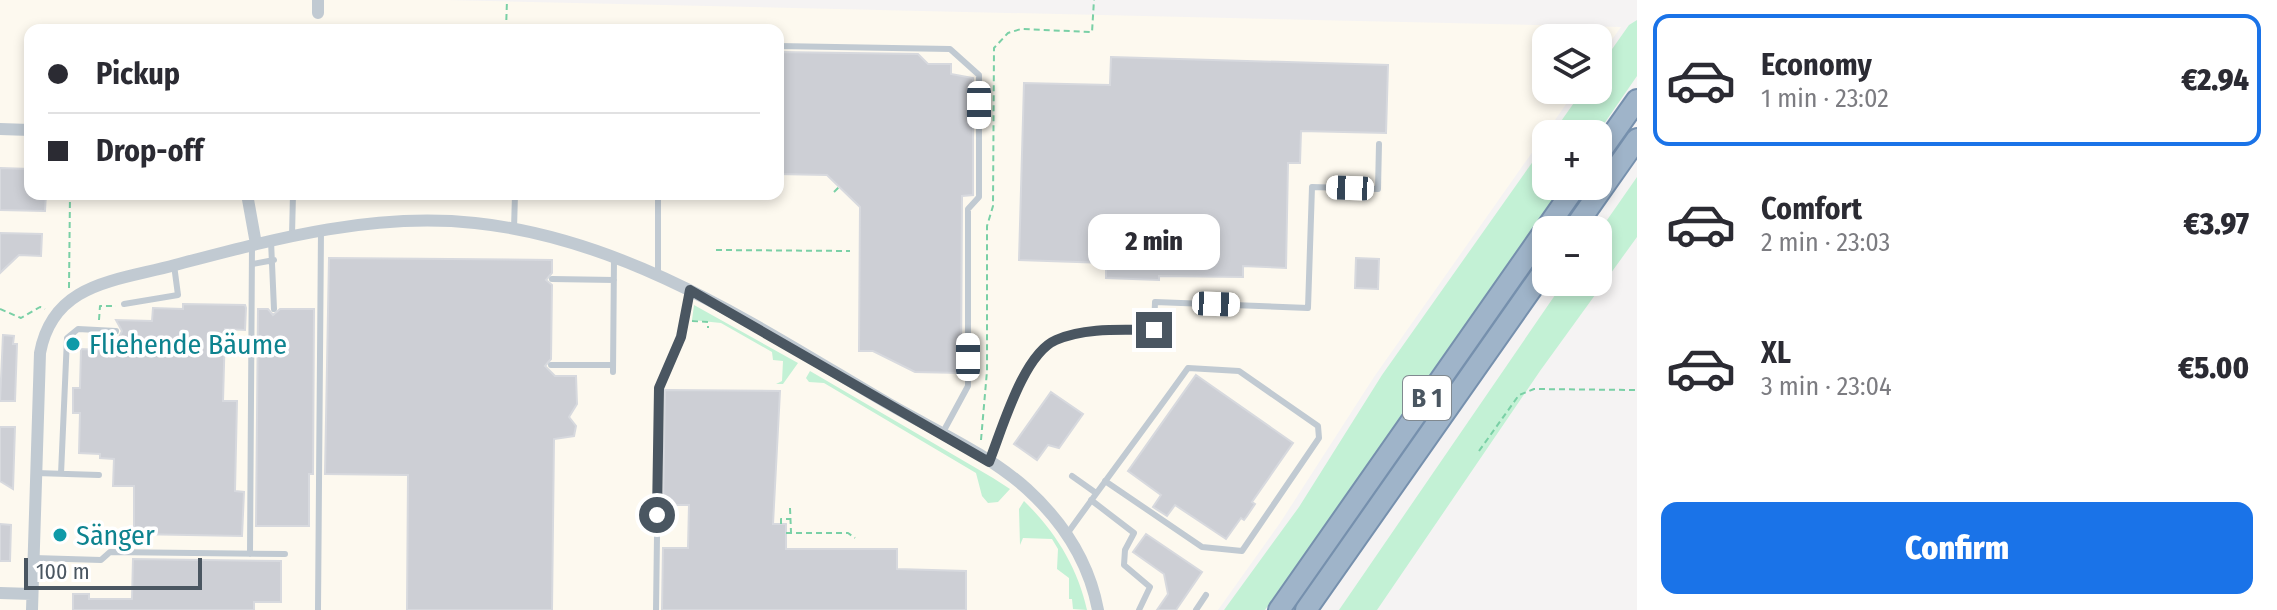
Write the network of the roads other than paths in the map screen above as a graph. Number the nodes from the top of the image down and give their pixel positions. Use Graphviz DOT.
graph roads {
  1 [pos="784,46"];
  2 [pos="1637,100"];
  3 [pos="0,129"];
  4 [pos="24,130"];
  5 [pos="1612,135"];
  6 [pos="1637,139"];
  7 [pos="1379,144"];
  8 [pos="248,200"];
  9 [pos="293,200"];
  10 [pos="515,200"];
  11 [pos="658,200"];
  12 [pos="1566,200"];
  13 [pos="1583,216"];
  14 [pos="321,229"];
  15 [pos="514,229"];
  16 [pos="292,235"];
  17 [pos="271,240"];
  18 [pos="254,245"];
  19 [pos="614,257"];
  20 [pos="274,260"];
  21 [pos="253,264"];
  22 [pos="174,265"];
  23 [pos="658,274"];
  24 [pos="552,279"];
  25 [pos="614,280"];
  26 [pos="1532,288"];
  27 [pos="690,290"];
  28 [pos="124,304"];
  29 [pos="274,309"];
  30 [pos="116,331"];
  31 [pos="551,365"];
  32 [pos="941,435"];
  33 [pos="986,460"];
  34 [pos="36,473"];
  35 [pos="61,474"];
  36 [pos="99,475"];
  37 [pos="1072,476"];
  38 [pos="1105,481"];
  39 [pos="1094,496"];
  40 [pos="1067,534"];
  41 [pos="250,554"];
  42 [pos="285,554"];
  43 [pos="34,558"];
  44 [pos="0,593"];
  45 [pos="32,594"];
  46 [pos="1206,595"];
  47 [pos="32,610"];
  48 [pos="318,610"];
  49 [pos="656,610"];
  50 [pos="1098,610"];
  51 [pos="1139,610"];
  52 [pos="1196,610"];
  53 [pos="1279,610"];
  54 [pos="1306,610"];
  1 -- 32 [label="lane"];
  2 -- 5 [label="highway"];
  3 -- 4 [label="street"];
  6 -- 13 [label="highway"];
  7 -- 33 [label="lane"];
  8 -- 18 [label="street"];
  9 -- 16 [label="lane"];
  10 -- 15 [label="lane"];
  11 -- 23 [label="lane"];
  12 -- 53 [label="highway, B 1"];
  14 -- 15 [label="street"];
  14 -- 16 [label="street"];
  14 -- 48 [label="lane"];
  15 -- 19 [label="street"];
  16 -- 17 [label="street"];
  17 -- 18 [label="street"];
  17 -- 20 [label="lane"];
  18 -- 21 [label="lane"];
  18 -- 22 [label="street"];
  19 -- 23 [label="street"];
  19 -- 25 [label="lane"];
  20 -- 21 [label="lane"];
  20 -- 29 [label="lane"];
  21 -- 41 [label="lane"];
  22 -- 28 [label="lane"];
  22 -- 34 [label="street"];
  23 -- 27 [label="street"];
  24 -- 25 [label="lane"];
  25 -- 31 [label="lane"];
  26 -- 54 [label="highway, B 1"];
  27 -- 32 [label="street"];
  27 -- 49 [label="lane"];
  30 -- 35 [label="lane"];
  32 -- 33 [label="street"];
  33 -- 40 [label="street"];
  34 -- 35 [label="lane"];
  34 -- 43 [label="street"];
  35 -- 36 [label="lane"];
  37 -- 39 [label="lane"];
  38 -- 38 [label="lane"];
  38 -- 39 [label="lane"];
  39 -- 40 [label="lane"];
  39 -- 51 [label="lane"];
  40 -- 50 [label="street"];
  41 -- 42 [label="lane"];
  41 -- 43 [label="lane"];
  43 -- 45 [label="street"];
  44 -- 45 [label="street"];
  45 -- 47 [label="street"];
  46 -- 52 [label="lane"];
}
